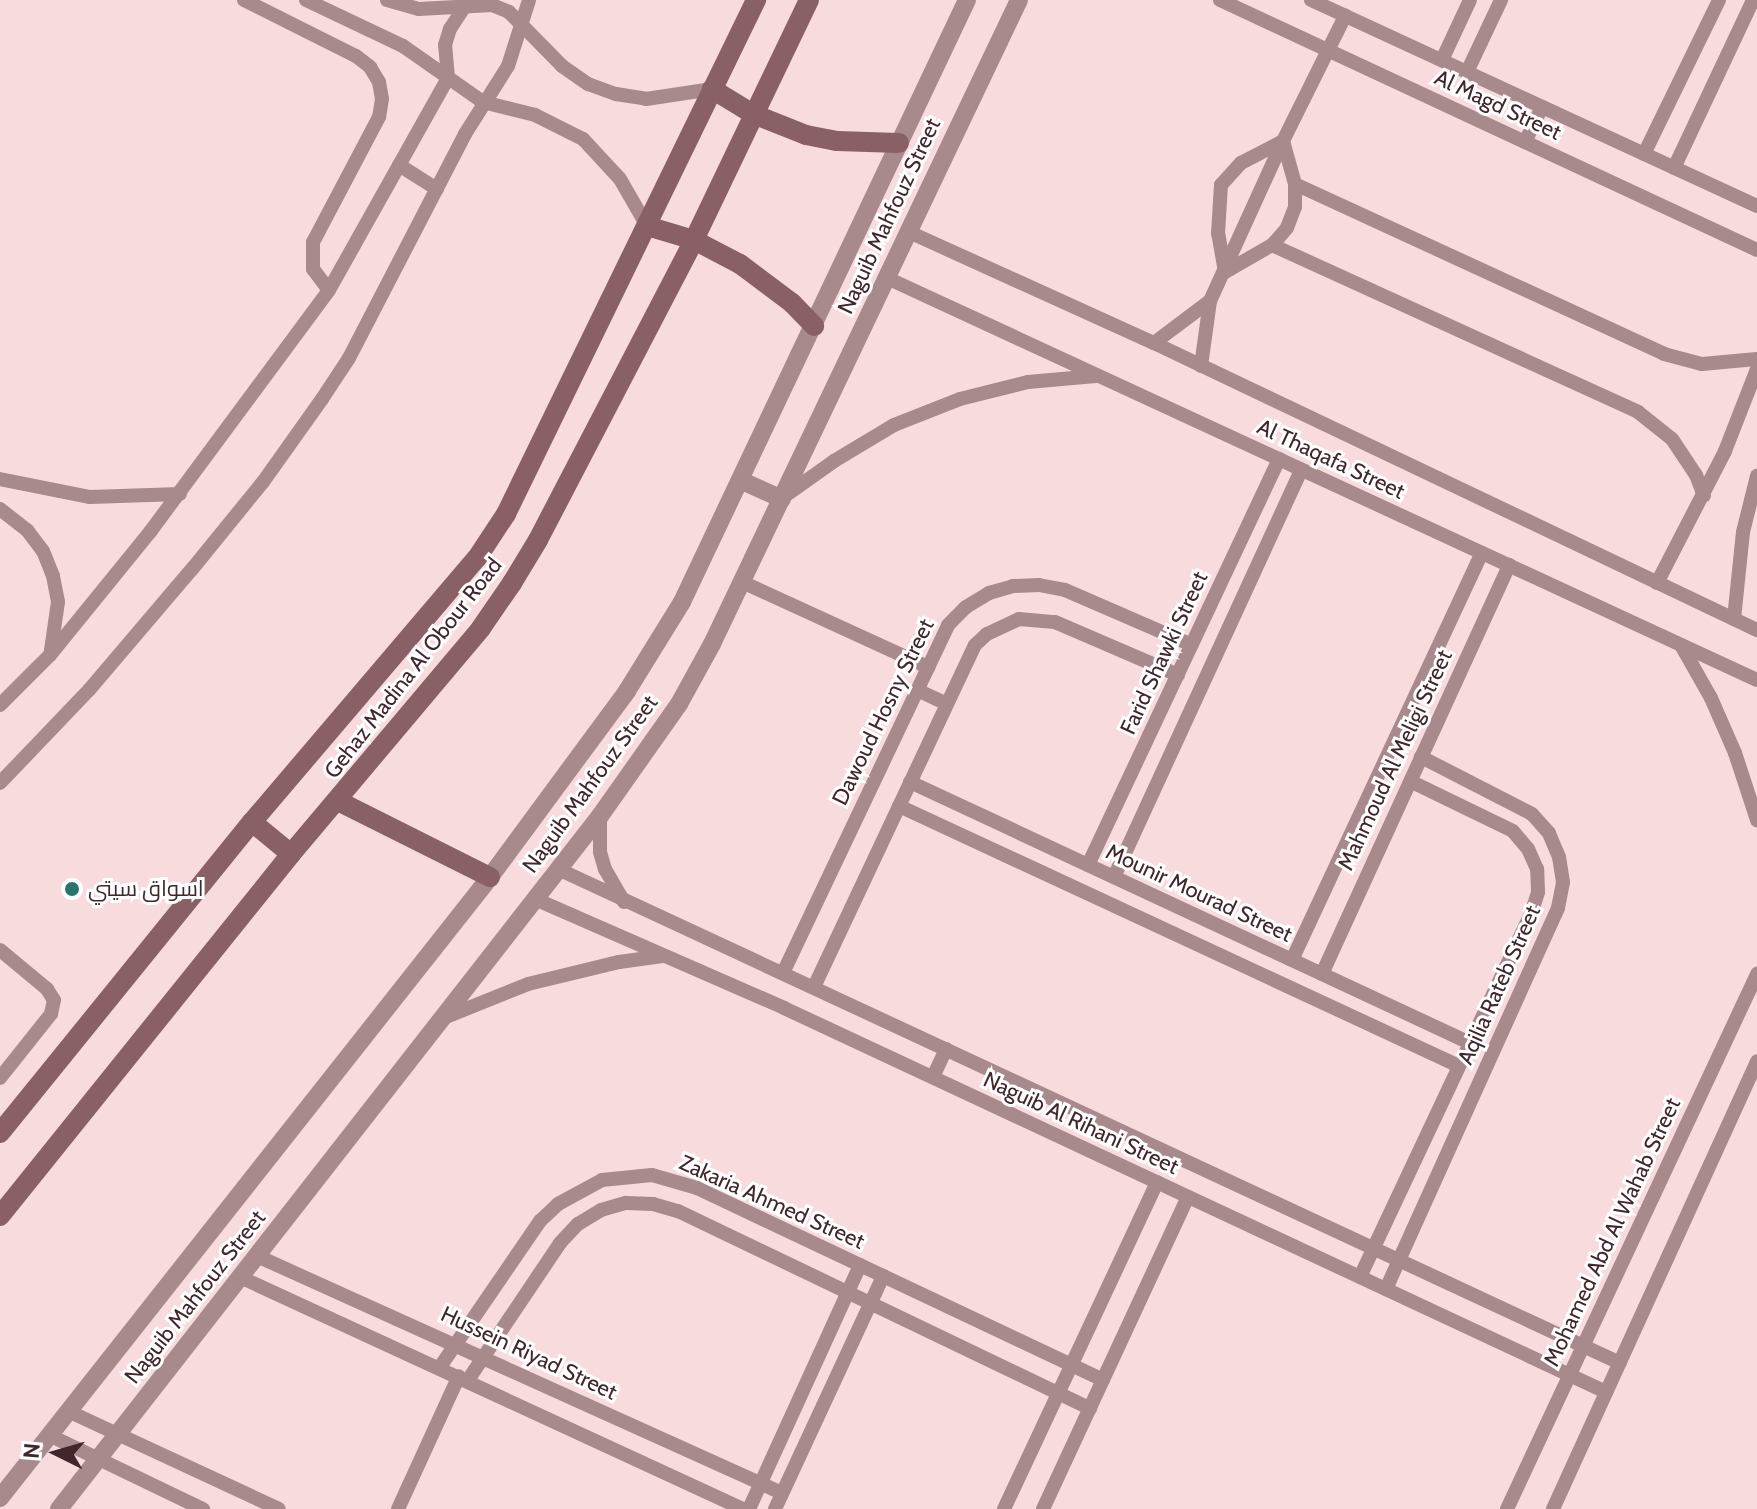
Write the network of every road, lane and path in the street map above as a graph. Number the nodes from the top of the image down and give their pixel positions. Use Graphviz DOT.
graph roads {
  1 [pos="244,0"];
  2 [pos="306,0"];
  3 [pos="387,0"];
  4 [pos="529,0"];
  5 [pos="756,0"];
  6 [pos="809,0"];
  7 [pos="967,0"];
  8 [pos="1019,0"];
  9 [pos="1220,0"];
  10 [pos="1311,0"];
  11 [pos="1470,0"];
  12 [pos="1501,0"];
  13 [pos="1719,0"];
  14 [pos="1753,0"];
  15 [pos="468,2"];
  16 [pos="1345,16"];
  17 [pos="522,25"];
  18 [pos="1328,50"];
  19 [pos="1442,60"];
  20 [pos="1467,72"];
  21 [pos="448,78"];
  22 [pos="712,89"];
  23 [pos="483,102"];
  24 [pos="1542,107"];
  25 [pos="753,114"];
  26 [pos="1283,141"];
  27 [pos="1525,142"];
  28 [pos="899,143"];
  29 [pos="1644,154"];
  30 [pos="399,165"];
  31 [pos="1674,168"];
  32 [pos="1295,184"];
  33 [pos="437,189"];
  34 [pos="1757,206"];
  35 [pos="647,226"];
  36 [pos="909,232"];
  37 [pos="694,240"];
  38 [pos="1272,245"];
  39 [pos="1757,250"];
  40 [pos="1225,272"];
  41 [pos="887,278"];
  42 [pos="329,290"];
  43 [pos="1210,301"];
  44 [pos="814,326"];
  45 [pos="1154,343"];
  46 [pos="1757,359"];
  47 [pos="1201,366"];
  48 [pos="1757,369"];
  49 [pos="1099,376"];
  50 [pos="1279,459"];
  51 [pos="1301,470"];
  52 [pos="1757,476"];
  53 [pos="0,479"];
  54 [pos="740,480"];
  55 [pos="180,494"];
  56 [pos="1704,496"];
  57 [pos="782,499"];
  58 [pos="0,509"];
  59 [pos="1753,512"];
  60 [pos="1482,553"];
  61 [pos="1509,565"];
  62 [pos="742,582"];
  63 [pos="1657,583"];
  64 [pos="1734,619"];
  65 [pos="1757,630"];
  66 [pos="1192,645"];
  67 [pos="1680,645"];
  68 [pos="50,655"];
  69 [pos="928,667"];
  70 [pos="1178,675"];
  71 [pos="1757,680"];
  72 [pos="917,690"];
  73 [pos="947,704"];
  74 [pos="0,705"];
  75 [pos="1421,757"];
  76 [pos="1410,781"];
  77 [pos="1,782"];
  78 [pos="910,782"];
  79 [pos="338,801"];
  80 [pos="899,806"];
  81 [pos="600,816"];
  82 [pos="1757,820"];
  83 [pos="252,822"];
  84 [pos="291,854"];
  85 [pos="1088,865"];
  86 [pos="558,869"];
  87 [pos="490,877"];
  88 [pos="1114,877"];
  89 [pos="535,899"];
  90 [pos="625,902"];
  91 [pos="0,950"];
  92 [pos="665,956"];
  93 [pos="1292,960"];
  94 [pos="783,973"];
  95 [pos="1322,974"];
  96 [pos="1757,974"];
  97 [pos="814,987"];
  98 [pos="441,1019"];
  99 [pos="1470,1043"];
  100 [pos="946,1049"];
  101 [pos="1757,1061"];
  102 [pos="1459,1066"];
  103 [pos="933,1077"];
  104 [pos="0,1078"];
  105 [pos="0,1133"];
  106 [pos="1157,1182"];
  107 [pos="1188,1197"];
  108 [pos="0,1216"];
  109 [pos="1374,1248"];
  110 [pos="257,1256"];
  111 [pos="1398,1260"];
  112 [pos="860,1265"];
  113 [pos="883,1276"];
  114 [pos="240,1277"];
  115 [pos="1360,1277"];
  116 [pos="1386,1289"];
  117 [pos="847,1292"];
  118 [pos="870,1303"];
  119 [pos="456,1344"];
  120 [pos="1583,1346"];
  121 [pos="484,1356"];
  122 [pos="1620,1363"];
  123 [pos="1072,1365"];
  124 [pos="440,1367"];
  125 [pos="1570,1375"];
  126 [pos="463,1378"];
  127 [pos="1103,1380"];
  128 [pos="1059,1392"];
  129 [pos="1606,1392"];
  130 [pos="1090,1408"];
  131 [pos="70,1412"];
  132 [pos="118,1435"];
  133 [pos="51,1436"];
  134 [pos="98,1460"];
  135 [pos="760,1484"];
  136 [pos="782,1493"];
  137 [pos="0,1498"];
  138 [pos="59,1509"];
  139 [pos="203,1509"];
  140 [pos="279,1509"];
  141 [pos="398,1509"];
  142 [pos="746,1509"];
  143 [pos="775,1509"];
  144 [pos="1004,1509"];
  145 [pos="1043,1509"];
  146 [pos="1507,1509"];
  147 [pos="1553,1509"];
  1 -- 42 [label="street"];
  2 -- 21 [label="street"];
  3 -- 15 [label="street"];
  4 -- 17 [label="street"];
  5 -- 22 [label="main road, Gehaz Madina Al Obour Road"];
  6 -- 25 [label="main road, Gehaz Madina Al Obour Road"];
  7 -- 28 [label="street, Naguib Mahfouz Street"];
  8 -- 36 [label="street, Naguib Mahfouz Street"];
  9 -- 18 [label="street, Al Magd Street"];
  10 -- 16 [label="street, Al Magd Street"];
  11 -- 19 [label="street"];
  12 -- 20 [label="street"];
  13 -- 29 [label="street"];
  14 -- 31 [label="street"];
  15 -- 17 [label="street"];
  15 -- 21 [label="street"];
  16 -- 18 [label="street"];
  16 -- 19 [label="street, Al Magd Street"];
  17 -- 22 [label="street"];
  17 -- 23 [label="street"];
  18 -- 26 [label="street"];
  18 -- 27 [label="street, Al Magd Street"];
  19 -- 20 [label="street, Al Magd Street"];
  20 -- 24 [label="street, Al Magd Street"];
  21 -- 23 [label="street"];
  21 -- 30 [label="street"];
  22 -- 25 [label="main road"];
  22 -- 35 [label="main road, Gehaz Madina Al Obour Road"];
  23 -- 33 [label="street"];
  23 -- 35 [label="street"];
  24 -- 27 [label="street"];
  24 -- 29 [label="street, Al Magd Street"];
  25 -- 28 [label="main road"];
  25 -- 37 [label="main road, Gehaz Madina Al Obour Road"];
  26 -- 32 [label="street"];
  26 -- 40 [label="street"];
  26 -- 40 [label="street"];
  27 -- 39 [label="street, Al Magd Street"];
  28 -- 44 [label="street, Naguib Mahfouz Street"];
  29 -- 31 [label="street, Al Magd Street"];
  30 -- 33 [label="street"];
  30 -- 42 [label="street"];
  31 -- 34 [label="street, Al Magd Street"];
  32 -- 38 [label="street"];
  32 -- 46 [label="street"];
  33 -- 77 [label="street"];
  35 -- 37 [label="main road"];
  35 -- 83 [label="main road, Gehaz Madina Al Obour Road"];
  36 -- 41 [label="street, Naguib Mahfouz Street"];
  36 -- 45 [label="street, Al Thaqafa Street"];
  37 -- 44 [label="main road"];
  37 -- 79 [label="main road, Gehaz Madina Al Obour Road"];
  38 -- 40 [label="street"];
  38 -- 56 [label="street"];
  40 -- 43 [label="street"];
  41 -- 49 [label="street, Al Thaqafa Street"];
  41 -- 57 [label="street, Naguib Mahfouz Street"];
  42 -- 55 [label="street"];
  43 -- 45 [label="street"];
  43 -- 47 [label="street"];
  44 -- 54 [label="street, Naguib Mahfouz Street"];
  45 -- 47 [label="street, Al Thaqafa Street"];
  47 -- 63 [label="street, Al Thaqafa Street"];
  48 -- 56 [label="street"];
  49 -- 50 [label="street, Al Thaqafa Street"];
  49 -- 57 [label="street"];
  50 -- 51 [label="street, Al Thaqafa Street"];
  50 -- 66 [label="street, Farid Shawki Street"];
  51 -- 60 [label="street, Al Thaqafa Street"];
  51 -- 88 [label="street"];
  52 -- 59 [label="street"];
  53 -- 55 [label="street"];
  54 -- 57 [label="street"];
  54 -- 87 [label="street, Naguib Mahfouz Street"];
  55 -- 68 [label="street"];
  56 -- 63 [label="street"];
  57 -- 62 [label="street, Naguib Mahfouz Street"];
  58 -- 68 [label="street"];
  59 -- 64 [label="street"];
  60 -- 61 [label="street, Al Thaqafa Street"];
  60 -- 93 [label="street, Mahmoud Al Meligi Street"];
  61 -- 67 [label="street, Al Thaqafa Street"];
  61 -- 75 [label="street, Mahmoud Al Meligi Street"];
  62 -- 69 [label="street"];
  62 -- 81 [label="street, Naguib Mahfouz Street"];
  63 -- 64 [label="street, Al Thaqafa Street"];
  64 -- 65 [label="street, Al Thaqafa Street"];
  66 -- 69 [label="street, Dawoud Hosny Street"];
  66 -- 70 [label="street, Farid Shawki Street"];
  67 -- 71 [label="street, Al Thaqafa Street"];
  67 -- 82 [label="street"];
  68 -- 74 [label="street"];
  69 -- 72 [label="street, Dawoud Hosny Street"];
  70 -- 73 [label="street"];
  70 -- 85 [label="street, Farid Shawki Street"];
  72 -- 73 [label="street"];
  72 -- 94 [label="street, Dawoud Hosny Street"];
  73 -- 78 [label="street"];
  75 -- 76 [label="street, Mahmoud Al Meligi Street"];
  75 -- 111 [label="street, Aqilia Rateb Street"];
  76 -- 95 [label="street, Mahmoud Al Meligi Street"];
  76 -- 99 [label="street, Aqilia Rateb Street"];
  78 -- 80 [label="street"];
  78 -- 85 [label="street, Mounir Mourad Street"];
  79 -- 84 [label="main road, Gehaz Madina Al Obour Road"];
  79 -- 87 [label="main road"];
  80 -- 97 [label="street"];
  80 -- 102 [label="street, Mounir Mourad Street"];
  81 -- 86 [label="street, Naguib Mahfouz Street"];
  81 -- 90 [label="street"];
  83 -- 84 [label="main road"];
  83 -- 105 [label="main road, Gehaz Madina Al Obour Road"];
  84 -- 108 [label="main road, Gehaz Madina Al Obour Road"];
  85 -- 88 [label="street, Mounir Mourad Street"];
  86 -- 89 [label="street, Naguib Mahfouz Street"];
  86 -- 90 [label="street, Naguib Al Rihani Street"];
  87 -- 131 [label="street, Naguib Mahfouz Street"];
  88 -- 93 [label="street, Mounir Mourad Street"];
  89 -- 92 [label="street, Naguib Al Rihani Street"];
  89 -- 98 [label="street, Naguib Mahfouz Street"];
  90 -- 94 [label="street, Naguib Al Rihani Street"];
  91 -- 104 [label="street"];
  92 -- 98 [label="street"];
  92 -- 103 [label="street, Naguib Al Rihani Street"];
  93 -- 95 [label="street, Mounir Mourad Street"];
  94 -- 97 [label="street, Naguib Al Rihani Street"];
  95 -- 99 [label="street, Mounir Mourad Street"];
  96 -- 120 [label="street, Mohamed Abd Al Wahab Street"];
  97 -- 100 [label="street, Naguib Al Rihani Street"];
  98 -- 110 [label="street, Naguib Mahfouz Street"];
  99 -- 102 [label="street, Aqilia Rateb Street"];
  100 -- 103 [label="street"];
  100 -- 109 [label="street, Naguib Al Rihani Street"];
  101 -- 122 [label="street"];
  102 -- 109 [label="street, Aqilia Rateb Street"];
  103 -- 106 [label="street, Naguib Al Rihani Street"];
  106 -- 107 [label="street, Naguib Al Rihani Street"];
  106 -- 123 [label="street"];
  107 -- 115 [label="street, Naguib Al Rihani Street"];
  107 -- 127 [label="street"];
  109 -- 111 [label="street, Naguib Al Rihani Street"];
  109 -- 115 [label="street, Aqilia Rateb Street"];
  110 -- 114 [label="street, Naguib Mahfouz Street"];
  110 -- 119 [label="street, Hussein Riyad Street"];
  111 -- 116 [label="street, Aqilia Rateb Street"];
  111 -- 120 [label="street, Naguib Al Rihani Street"];
  112 -- 113 [label="street, Zakaria Ahmed Street"];
  112 -- 117 [label="street"];
  112 -- 119 [label="street, Zakaria Ahmed Street"];
  113 -- 118 [label="street"];
  113 -- 123 [label="street, Zakaria Ahmed Street"];
  114 -- 124 [label="street"];
  114 -- 132 [label="street, Naguib Mahfouz Street"];
  115 -- 116 [label="street, Naguib Al Rihani Street"];
  116 -- 125 [label="street, Naguib Al Rihani Street"];
  117 -- 118 [label="street, Zakaria Ahmed Street"];
  117 -- 121 [label="street, Zakaria Ahmed Street"];
  117 -- 135 [label="street"];
  118 -- 128 [label="street, Zakaria Ahmed Street"];
  118 -- 136 [label="street"];
  119 -- 121 [label="street, Hussein Riyad Street"];
  119 -- 124 [label="street, Zakaria Ahmed Street"];
  120 -- 122 [label="street, Naguib Al Rihani Street"];
  120 -- 125 [label="street, Mohamed Abd Al Wahab Street"];
  121 -- 126 [label="street, Zakaria Ahmed Street"];
  121 -- 135 [label="street, Hussein Riyad Street"];
  122 -- 129 [label="street"];
  123 -- 127 [label="street, Zakaria Ahmed Street"];
  123 -- 128 [label="street"];
  124 -- 126 [label="street"];
  125 -- 129 [label="street, Naguib Al Rihani Street"];
  125 -- 146 [label="street, Mohamed Abd Al Wahab Street"];
  126 -- 141 [label="street, Zakaria Ahmed Street"];
  126 -- 142 [label="street"];
  127 -- 130 [label="street"];
  128 -- 130 [label="street, Zakaria Ahmed Street"];
  128 -- 144 [label="street"];
  129 -- 147 [label="street"];
  130 -- 145 [label="street"];
  131 -- 132 [label="street"];
  131 -- 133 [label="street, Naguib Mahfouz Street"];
  132 -- 134 [label="street, Naguib Mahfouz Street"];
  132 -- 140 [label="street"];
  133 -- 134 [label="street"];
  133 -- 137 [label="street, Naguib Mahfouz Street"];
  134 -- 138 [label="street, Naguib Mahfouz Street"];
  134 -- 139 [label="street"];
  135 -- 136 [label="street, Hussein Riyad Street"];
  135 -- 142 [label="street"];
  136 -- 143 [label="street"];
}
